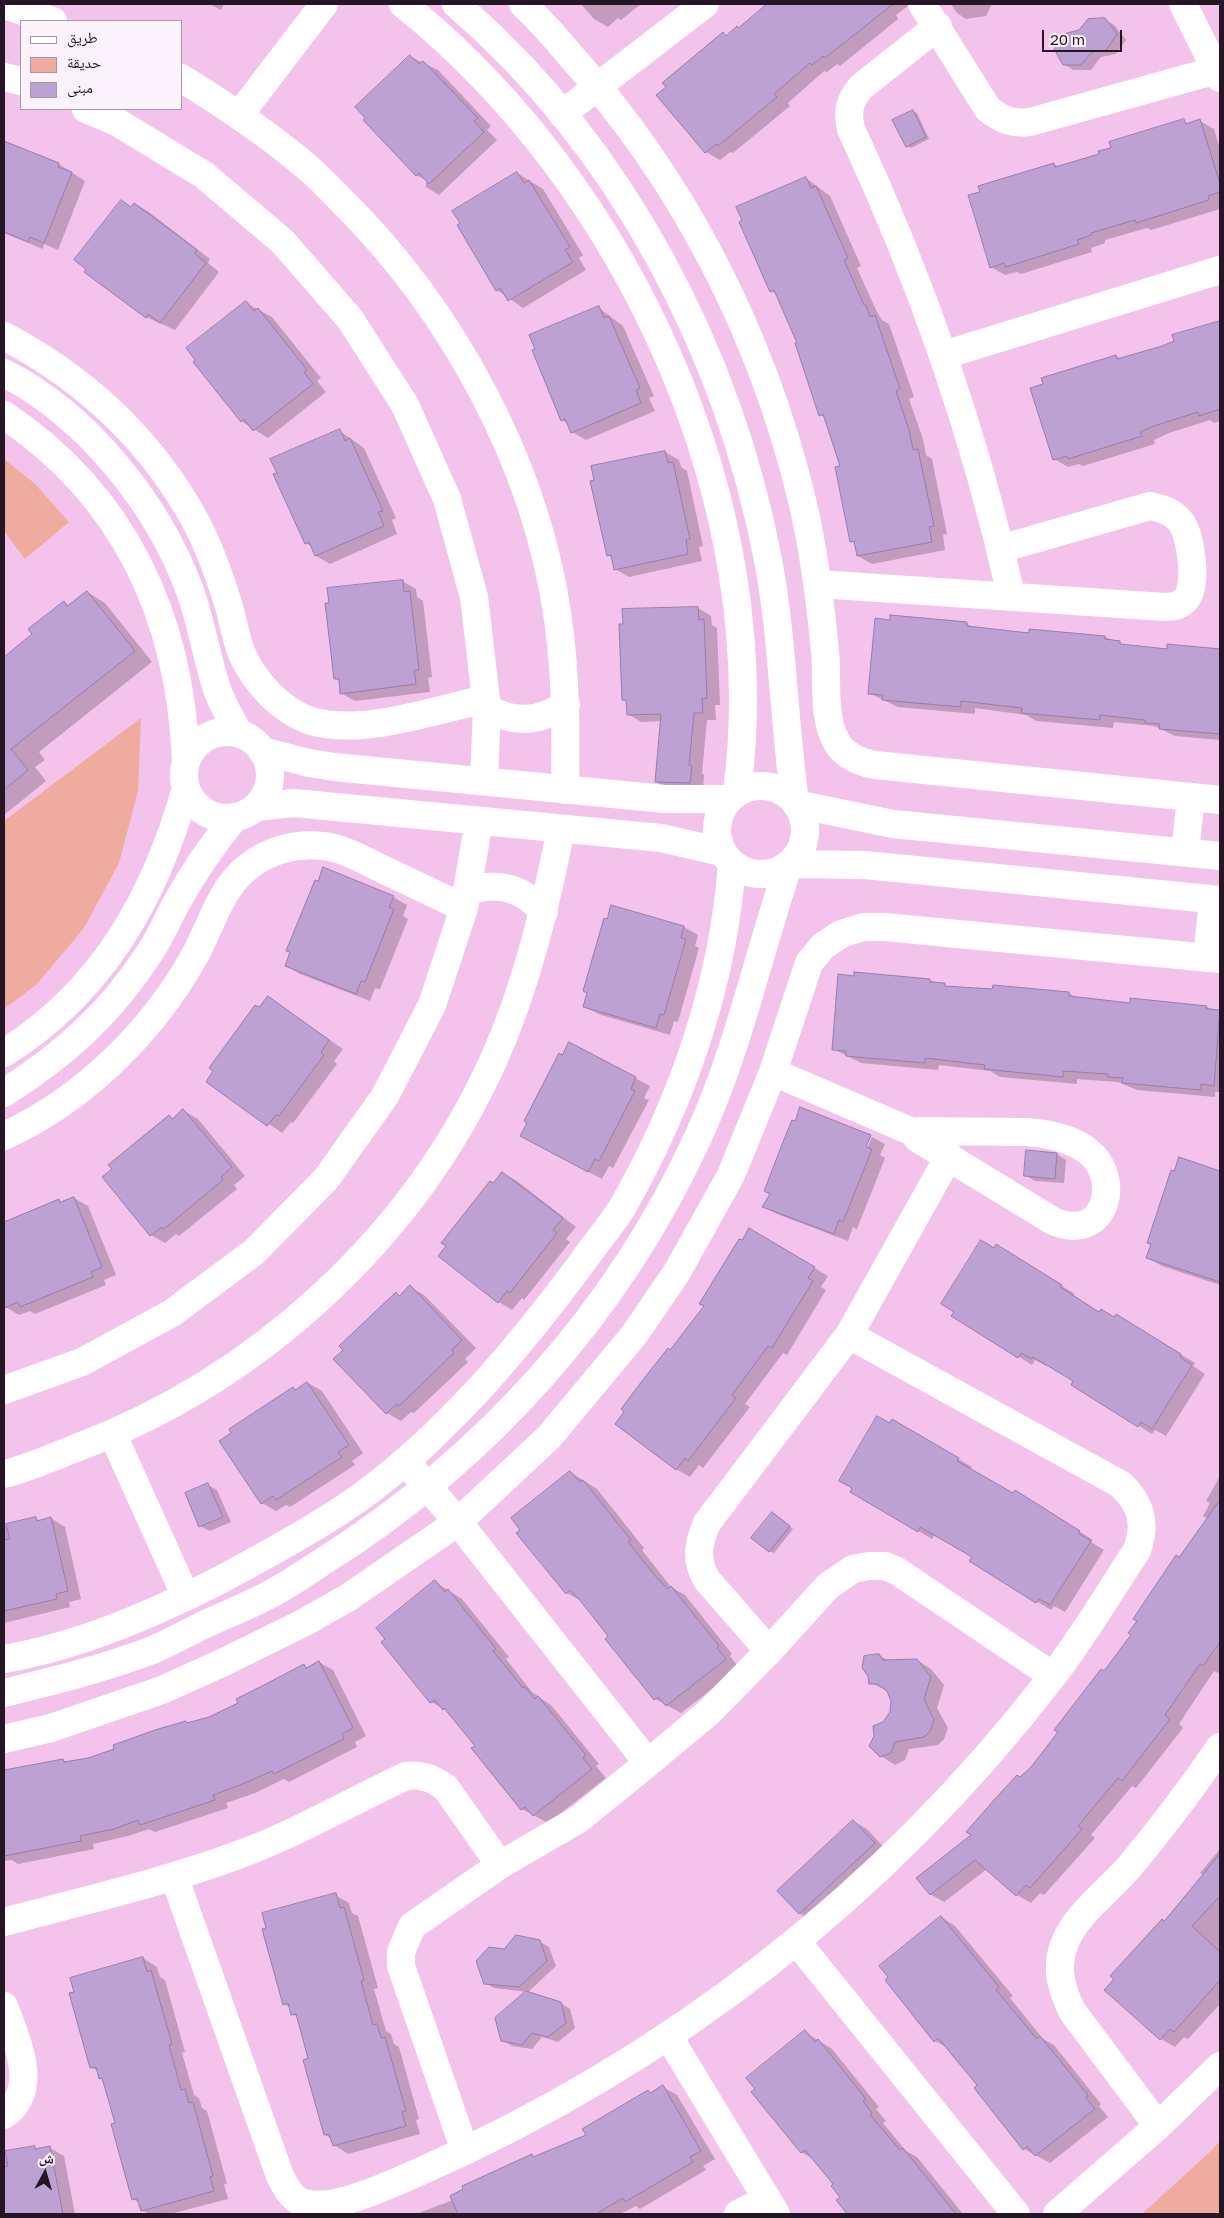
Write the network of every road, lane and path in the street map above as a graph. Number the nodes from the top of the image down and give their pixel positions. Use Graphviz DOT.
graph roads {
  1 [pos="324,4"];
  2 [pos="403,4"];
  3 [pos="456,4"];
  4 [pos="523,4"];
  5 [pos="705,4"];
  6 [pos="922,4"];
  7 [pos="1183,4"];
  8 [pos="4,5"];
  9 [pos="50,20"];
  10 [pos="938,26"];
  11 [pos="1219,74"];
  12 [pos="4,77"];
  13 [pos="182,79"];
  14 [pos="20,81"];
  15 [pos="598,86"];
  16 [pos="88,110"];
  17 [pos="240,114"];
  18 [pos="562,114"];
  19 [pos="1220,270"];
  20 [pos="4,336"];
  21 [pos="944,355"];
  22 [pos="4,373"];
  23 [pos="4,415"];
  24 [pos="1000,549"];
  25 [pos="818,584"];
  26 [pos="1011,595"];
  27 [pos="486,704"];
  28 [pos="566,704"];
  29 [pos="239,734"];
  30 [pos="262,751"];
  31 [pos="186,761"];
  32 [pos="484,782"];
  33 [pos="186,788"];
  34 [pos="565,790"];
  35 [pos="733,796"];
  36 [pos="1191,797"];
  37 [pos="1220,800"];
  38 [pos="796,803"];
  39 [pos="245,812"];
  40 [pos="479,821"];
  41 [pos="561,829"];
  42 [pos="1186,852"];
  43 [pos="1220,856"];
  44 [pos="727,858"];
  45 [pos="789,864"];
  46 [pos="466,900"];
  47 [pos="1216,900"];
  48 [pos="544,912"];
  49 [pos="1213,959"];
  50 [pos="4,1053"];
  51 [pos="773,1072"];
  52 [pos="4,1093"];
  53 [pos="915,1133"];
  54 [pos="4,1136"];
  55 [pos="949,1156"];
  56 [pos="849,1334"];
  57 [pos="4,1390"];
  58 [pos="113,1435"];
  59 [pos="405,1461"];
  60 [pos="4,1474"];
  61 [pos="428,1487"];
  62 [pos="458,1522"];
  63 [pos="186,1597"];
  64 [pos="769,1651"];
  65 [pos="4,1659"];
  66 [pos="1053,1676"];
  67 [pos="4,1693"];
  68 [pos="4,1739"];
  69 [pos="1220,1747"];
  70 [pos="648,1763"];
  71 [pos="500,1865"];
  72 [pos="174,1876"];
  73 [pos="4,1922"];
  74 [pos="797,1942"];
  75 [pos="4,2006"];
  76 [pos="669,2037"];
  77 [pos="1220,2066"];
  78 [pos="4,2115"];
  79 [pos="1158,2126"];
  80 [pos="465,2151"];
  81 [pos="772,2206"];
  82 [pos="738,2214"];
  83 [pos="1016,2214"];
  84 [pos="1057,2214"];
  1 -- 17 [label="street"];
  2 -- 35 [label="street"];
  3 -- 18 [label="street"];
  4 -- 15 [label="street"];
  5 -- 15 [label="street"];
  6 -- 10 [label="street"];
  7 -- 11 [label="street"];
  8 -- 9 [label="street"];
  10 -- 11 [label="street"];
  10 -- 21 [label="street"];
  12 -- 14 [label="street"];
  13 -- 17 [label="street"];
  15 -- 18 [label="street"];
  15 -- 25 [label="street"];
  16 -- 27 [label="street"];
  17 -- 28 [label="street"];
  18 -- 38 [label="street"];
  19 -- 21 [label="street"];
  20 -- 27 [label="street"];
  21 -- 24 [label="street"];
  22 -- 29 [label="street"];
  23 -- 31 [label="street"];
  24 -- 26 [label="street"];
  24 -- 26 [label="street"];
  25 -- 26 [label="street"];
  25 -- 36 [label="street"];
  27 -- 28 [label="street"];
  27 -- 32 [label="street"];
  28 -- 34 [label="street"];
  29 -- 30 [label="street"];
  29 -- 31 [label="street"];
  30 -- 32 [label="street"];
  30 -- 39 [label="street"];
  31 -- 33 [label="street"];
  32 -- 34 [label="street"];
  33 -- 39 [label="street"];
  33 -- 50 [label="street"];
  34 -- 35 [label="street"];
  35 -- 38 [label="street"];
  35 -- 44 [label="street"];
  36 -- 37 [label="street"];
  36 -- 42 [label="street"];
  38 -- 42 [label="street"];
  38 -- 45 [label="street"];
  39 -- 40 [label="street"];
  39 -- 52 [label="street"];
  40 -- 41 [label="street"];
  40 -- 46 [label="street"];
  41 -- 44 [label="street"];
  41 -- 48 [label="street"];
  42 -- 43 [label="street"];
  44 -- 45 [label="street"];
  44 -- 59 [label="street"];
  45 -- 47 [label="street"];
  45 -- 61 [label="street"];
  46 -- 48 [label="street"];
  46 -- 54 [label="street"];
  46 -- 57 [label="street"];
  47 -- 49 [label="street"];
  48 -- 58 [label="street"];
  49 -- 51 [label="street"];
  51 -- 53 [label="street"];
  51 -- 62 [label="street"];
  53 -- 55 [label="street"];
  53 -- 55 [label="street"];
  55 -- 56 [label="street"];
  56 -- 64 [label="street"];
  56 -- 66 [label="street"];
  58 -- 60 [label="street"];
  58 -- 63 [label="street"];
  59 -- 61 [label="street"];
  59 -- 63 [label="street"];
  61 -- 62 [label="street"];
  61 -- 67 [label="street"];
  62 -- 68 [label="street"];
  62 -- 70 [label="street"];
  63 -- 65 [label="street"];
  64 -- 66 [label="street"];
  64 -- 70 [label="street"];
  66 -- 74 [label="street"];
  69 -- 79 [label="street"];
  70 -- 71 [label="street"];
  71 -- 72 [label="street"];
  71 -- 80 [label="street"];
  72 -- 73 [label="street"];
  72 -- 80 [label="street"];
  74 -- 76 [label="street"];
  74 -- 83 [label="street"];
  75 -- 78 [label="street"];
  76 -- 80 [label="street"];
  76 -- 81 [label="street"];
  77 -- 79 [label="street"];
  79 -- 84 [label="street"];
  81 -- 82 [label="street"];
}
